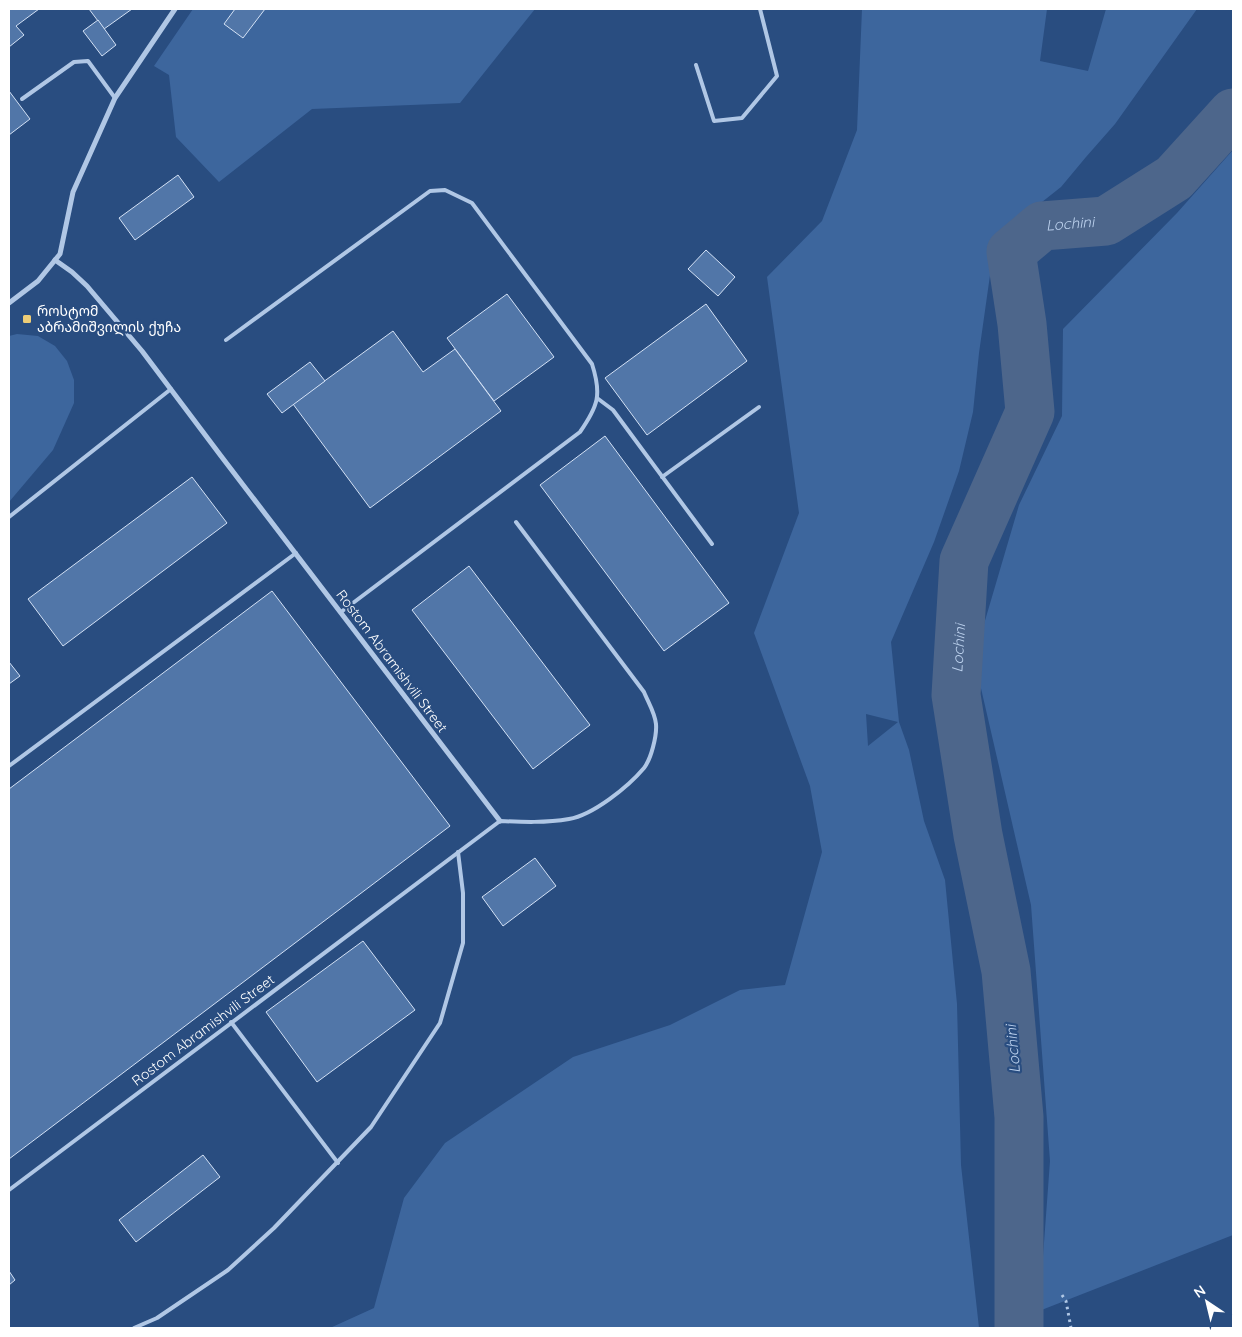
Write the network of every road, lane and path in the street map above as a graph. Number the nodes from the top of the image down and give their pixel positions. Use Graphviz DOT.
graph roads {
  1 [pos="175,9"];
  2 [pos="760,9"];
  3 [pos="696,65"];
  4 [pos="115,98"];
  5 [pos="22,99"];
  6 [pos="55,260"];
  7 [pos="9,303"];
  8 [pos="226,340"];
  9 [pos="171,389"];
  10 [pos="597,398"];
  11 [pos="759,407"];
  12 [pos="662,477"];
  13 [pos="9,517"];
  14 [pos="516,522"];
  15 [pos="712,544"];
  16 [pos="296,553"];
  17 [pos="341,612"];
  18 [pos="9,766"];
  19 [pos="500,821"];
  20 [pos="458,852"];
  21 [pos="231,1022"];
  22 [pos="338,1163"];
  23 [pos="9,1190"];
  24 [pos="1062,1295"];
  25 [pos="134,1328"];
  26 [pos="1071,1328"];
  1 -- 4 [label="street"];
  2 -- 3 [label="lane"];
  4 -- 5 [label="lane"];
  4 -- 6 [label="street"];
  6 -- 7 [label="street"];
  6 -- 9 [label="street, Rostom Abramishvili Street"];
  8 -- 10 [label="lane"];
  9 -- 13 [label="lane"];
  9 -- 16 [label="street, Rostom Abramishvili Street"];
  10 -- 12 [label="lane"];
  10 -- 17 [label="lane"];
  11 -- 12 [label="lane"];
  12 -- 15 [label="lane"];
  14 -- 19 [label="lane"];
  16 -- 17 [label="street, Rostom Abramishvili Street"];
  16 -- 18 [label="lane"];
  17 -- 19 [label="street, Rostom Abramishvili Street"];
  19 -- 20 [label="lane, Rostom Abramishvili Street"];
  20 -- 21 [label="lane, Rostom Abramishvili Street"];
  20 -- 22 [label="lane"];
  21 -- 22 [label="lane"];
  21 -- 23 [label="lane, Rostom Abramishvili Street"];
  22 -- 25 [label="lane"];
  24 -- 26 [label="path"];
}
